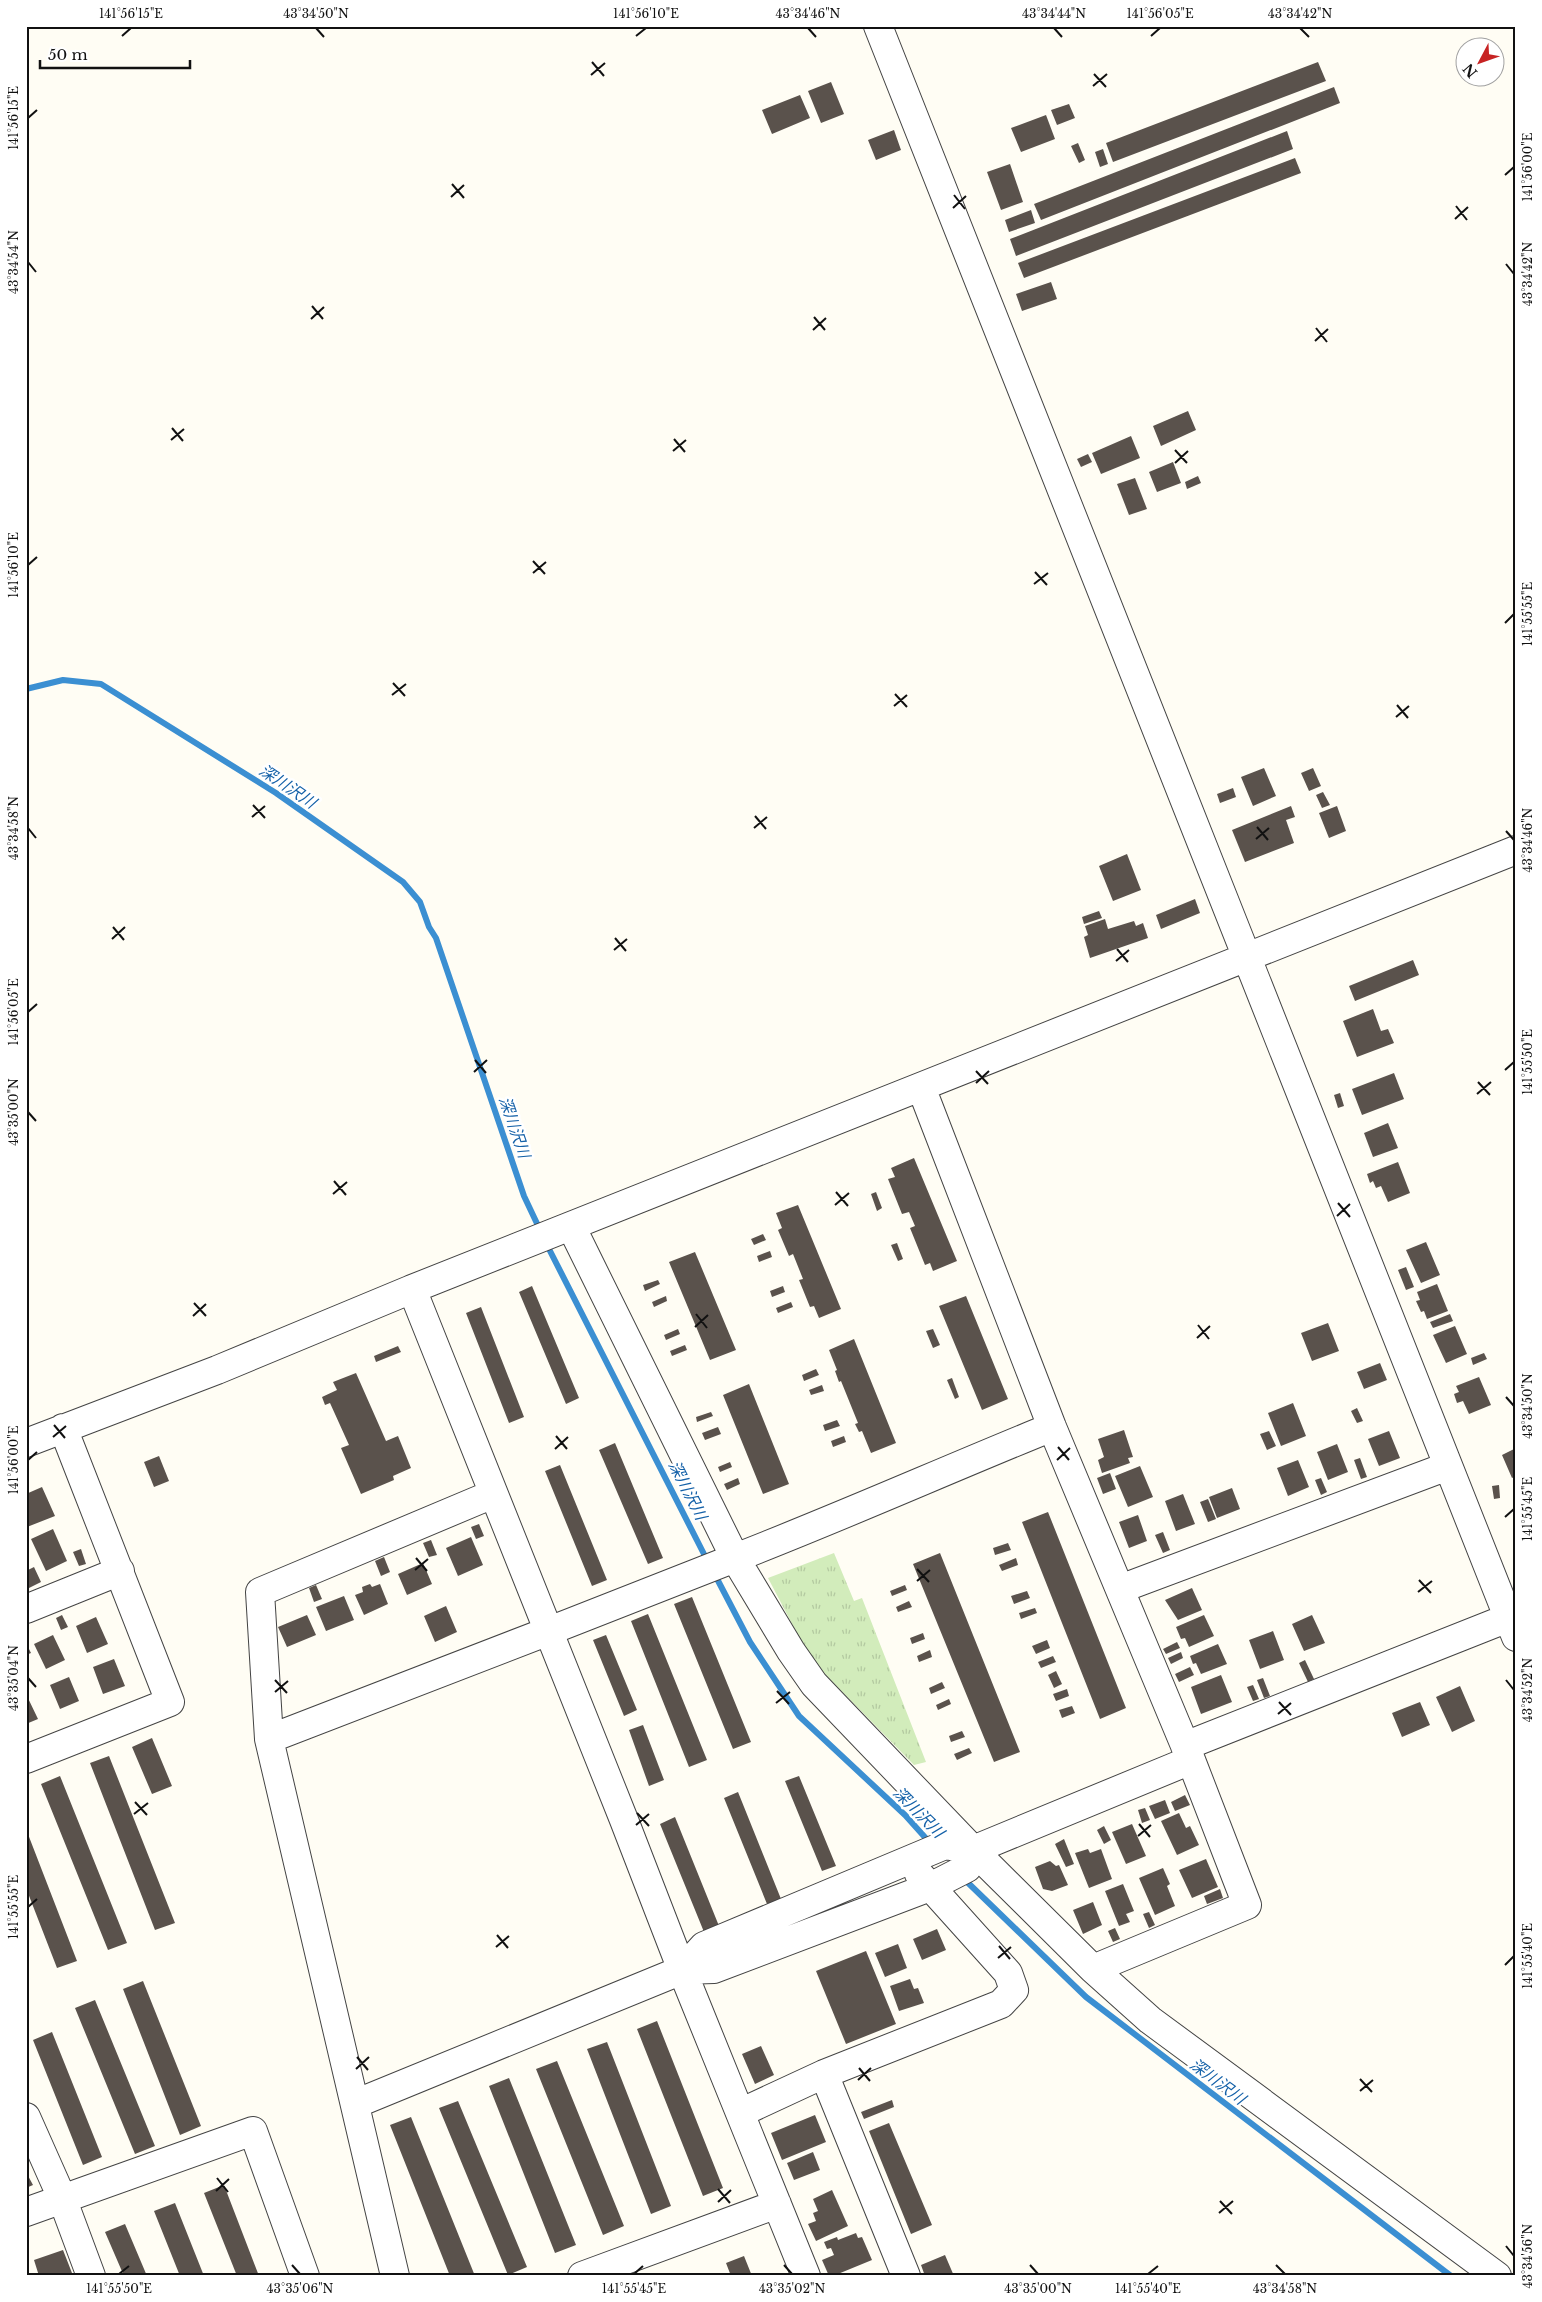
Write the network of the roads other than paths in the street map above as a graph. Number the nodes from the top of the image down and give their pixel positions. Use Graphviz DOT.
graph roads {
  1 [pos="878,26"];
  2 [pos="1516,850"];
  3 [pos="1247,955"];
  4 [pos="921,1087"];
  5 [pos="552,1234"];
  6 [pos="412,1289"];
  7 [pos="1052,1427"];
  8 [pos="63,1428"];
  9 [pos="26,1443"];
  10 [pos="1448,1466"];
  11 [pos="493,1494"];
  12 [pos="719,1564"];
  13 [pos="120,1571"];
  14 [pos="1120,1589"];
  15 [pos="26,1609"];
  16 [pos="1512,1627"];
  17 [pos="549,1632"];
  18 [pos="268,1739"];
  19 [pos="1188,1753"];
  20 [pos="26,1759"];
  21 [pos="927,1853"];
  22 [pos="955,1871"];
  23 [pos="1093,1969"];
  24 [pos="682,1970"];
  25 [pos="824,2074"];
  26 [pos="355,2104"];
  27 [pos="740,2112"];
  28 [pos="26,2116"];
  29 [pos="62,2198"];
  30 [pos="778,2204"];
  31 [pos="26,2212"];
  32 [pos="91,2276"];
  33 [pos="305,2276"];
  34 [pos="395,2276"];
  35 [pos="582,2276"];
  36 [pos="806,2276"];
  37 [pos="906,2276"];
  38 [pos="1497,2276"];
  1 -- 3 [label="street"];
  2 -- 3 [label="street"];
  3 -- 4 [label="street"];
  3 -- 10 [label="street"];
  4 -- 5 [label="street"];
  4 -- 7 [label="street"];
  5 -- 6 [label="street"];
  5 -- 12 [label="street"];
  6 -- 8 [label="street"];
  6 -- 11 [label="street"];
  7 -- 12 [label="street"];
  7 -- 14 [label="street"];
  8 -- 9 [label="street"];
  8 -- 13 [label="street"];
  10 -- 14 [label="street"];
  10 -- 16 [label="street"];
  11 -- 17 [label="street"];
  11 -- 18 [label="street"];
  12 -- 17 [label="street"];
  12 -- 22 [label="street"];
  13 -- 15 [label="street"];
  13 -- 20 [label="street"];
  14 -- 19 [label="street"];
  16 -- 19 [label="street"];
  17 -- 18 [label="street"];
  17 -- 24 [label="street"];
  18 -- 26 [label="street"];
  19 -- 22 [label="street"];
  19 -- 23 [label="street"];
  21 -- 22 [label="street"];
  21 -- 22 [label="street"];
  21 -- 24 [label="street"];
  22 -- 23 [label="street"];
  22 -- 24 [label="street"];
  22 -- 25 [label="street"];
  23 -- 38 [label="street"];
  24 -- 26 [label="street"];
  24 -- 27 [label="street"];
  25 -- 27 [label="street"];
  25 -- 37 [label="street"];
  26 -- 34 [label="street"];
  27 -- 30 [label="street"];
  28 -- 29 [label="street"];
  29 -- 31 [label="street"];
  29 -- 32 [label="street"];
  29 -- 33 [label="street"];
  30 -- 35 [label="street"];
  30 -- 36 [label="street"];
}
